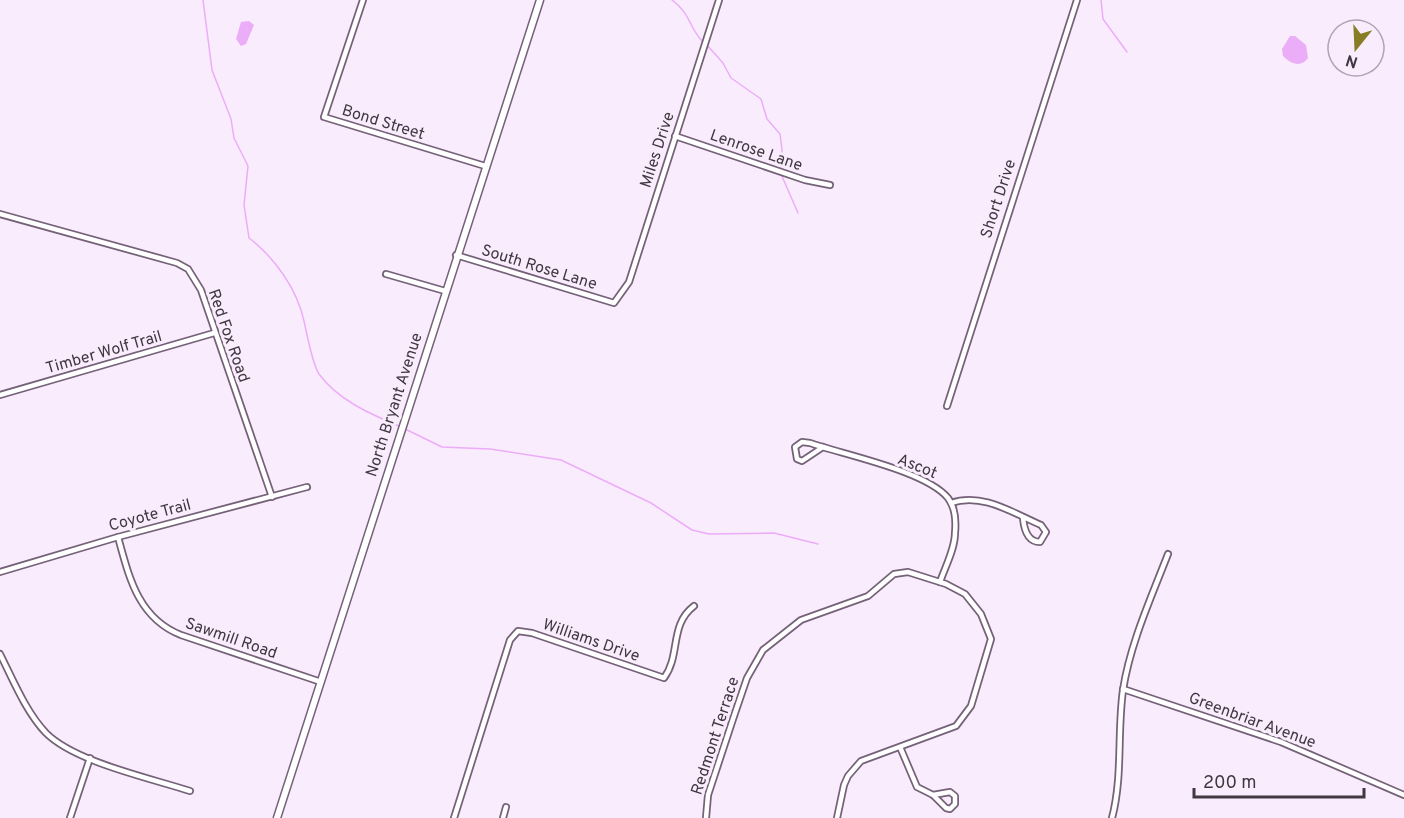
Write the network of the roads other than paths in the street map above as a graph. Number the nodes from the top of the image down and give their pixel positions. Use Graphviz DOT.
graph roads {
  1 [pos="363,0"];
  2 [pos="540,0"];
  3 [pos="719,0"];
  4 [pos="1077,0"];
  5 [pos="675,136"];
  6 [pos="485,166"];
  7 [pos="830,185"];
  8 [pos="0,214"];
  9 [pos="456,255"];
  10 [pos="386,273"];
  11 [pos="445,291"];
  12 [pos="614,303"];
  13 [pos="214,333"];
  14 [pos="0,395"];
  15 [pos="948,406"];
  16 [pos="823,447"];
  17 [pos="307,487"];
  18 [pos="272,497"];
  19 [pos="951,503"];
  20 [pos="1023,518"];
  21 [pos="118,537"];
  22 [pos="1168,554"];
  23 [pos="0,572"];
  24 [pos="940,582"];
  25 [pos="694,606"];
  26 [pos="0,654"];
  27 [pos="321,682"];
  28 [pos="1123,689"];
  29 [pos="900,747"];
  30 [pos="90,758"];
  31 [pos="190,791"];
  32 [pos="933,795"];
  33 [pos="1404,795"];
  34 [pos="506,807"];
  35 [pos="70,818"];
  36 [pos="278,818"];
  37 [pos="454,818"];
  38 [pos="503,818"];
  39 [pos="706,818"];
  40 [pos="837,818"];
  41 [pos="1112,818"];
  1 -- 6 [label="street, Bond Street"];
  2 -- 6 [label="street, North Bryant Avenue"];
  3 -- 5 [label="street, Miles Drive"];
  4 -- 15 [label="street, Short Drive"];
  5 -- 7 [label="street, Lenrose Lane"];
  5 -- 12 [label="street, Miles Drive"];
  6 -- 9 [label="street, North Bryant Avenue"];
  8 -- 13 [label="street, Red Fox Road"];
  9 -- 11 [label="street, North Bryant Avenue"];
  9 -- 12 [label="street, South Rose Lane"];
  10 -- 11 [label="street"];
  11 -- 27 [label="street, North Bryant Avenue"];
  13 -- 14 [label="street, Timber Wolf Trail"];
  13 -- 18 [label="street, Red Fox Road"];
  16 -- 16 [label="street, Ascot"];
  16 -- 19 [label="street, Ascot"];
  17 -- 18 [label="street, Coyote Trail"];
  18 -- 21 [label="street, Coyote Trail"];
  19 -- 20 [label="street"];
  19 -- 24 [label="street"];
  20 -- 20 [label="street"];
  21 -- 23 [label="street, Coyote Trail"];
  21 -- 27 [label="street, Sawmill Road"];
  22 -- 28 [label="street"];
  24 -- 29 [label="street"];
  24 -- 39 [label="street, Redmont Terrace"];
  25 -- 37 [label="street, Williams Drive"];
  26 -- 30 [label="street"];
  27 -- 36 [label="street, North Bryant Avenue"];
  28 -- 33 [label="street, Greenbriar Avenue"];
  28 -- 41 [label="street"];
  29 -- 32 [label="street"];
  29 -- 40 [label="street"];
  30 -- 31 [label="street"];
  30 -- 35 [label="street"];
  32 -- 32 [label="street"];
  34 -- 38 [label="street"];
}
